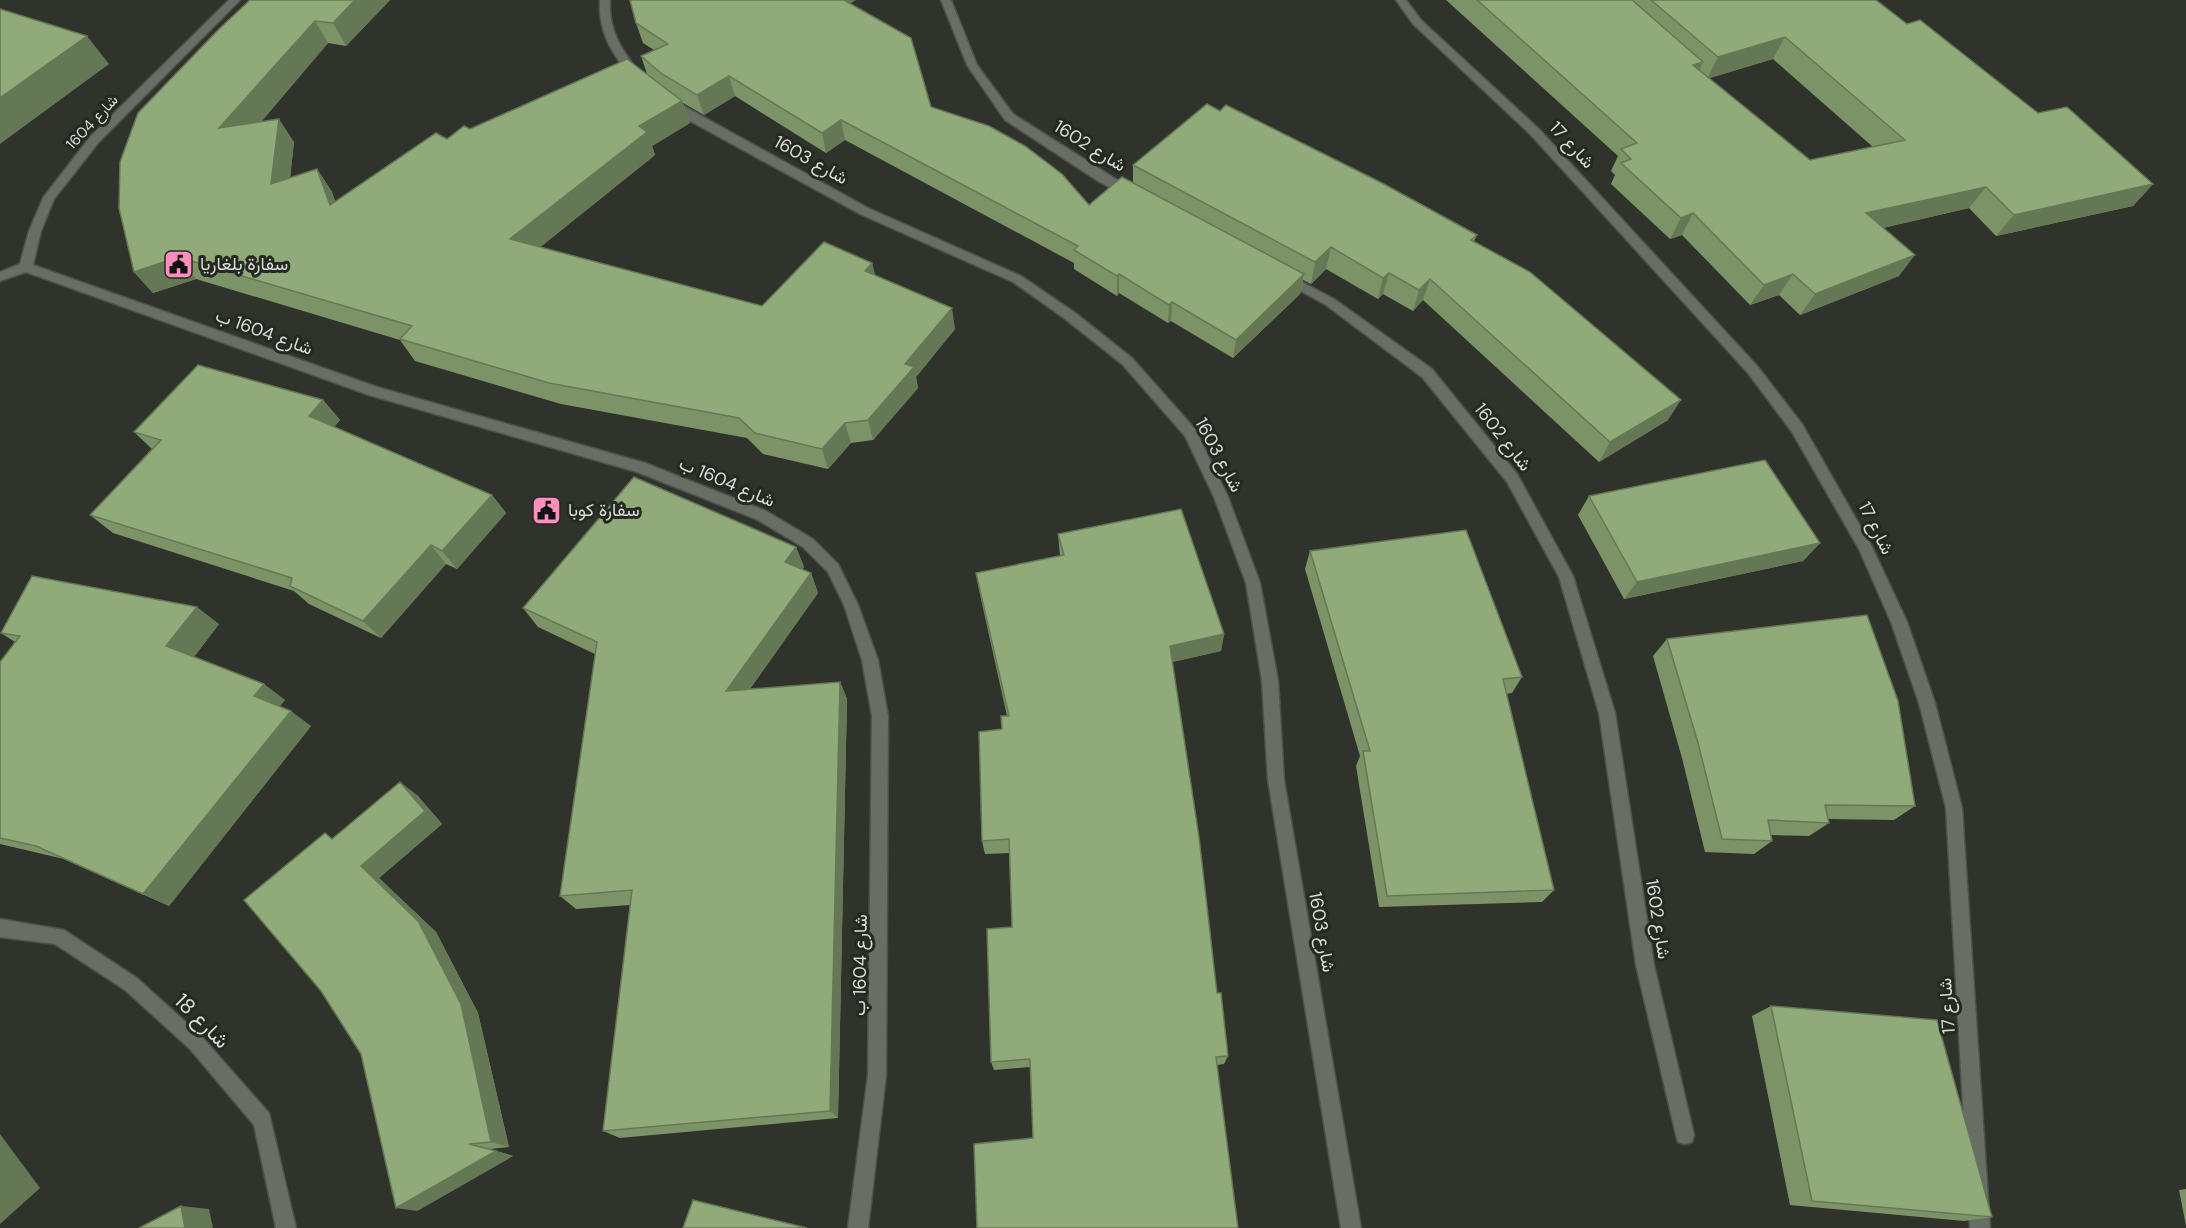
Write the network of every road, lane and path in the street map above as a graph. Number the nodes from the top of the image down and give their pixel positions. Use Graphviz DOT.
graph roads {
  1 [pos="235,0"];
  2 [pos="606,0"];
  3 [pos="946,0"];
  4 [pos="1401,0"];
  5 [pos="1143,200"];
  6 [pos="26,267"];
  7 [pos="1268,268"];
  8 [pos="0,277"];
  9 [pos="0,928"];
  10 [pos="1685,1135"];
  11 [pos="286,1228"];
  12 [pos="858,1228"];
  13 [pos="1352,1228"];
  14 [pos="1980,1228"];
  1 -- 6 [label="street, شارع 1604"];
  2 -- 13 [label="street, شارع 1603"];
  3 -- 5 [label="street, شارع 1602"];
  4 -- 14 [label="street, شارع 17"];
  6 -- 8 [label="street"];
  6 -- 12 [label="street, شارع 1604 ب"];
  7 -- 10 [label="street, شارع 1602"];
  9 -- 11 [label="street, شارع 18"];
}
